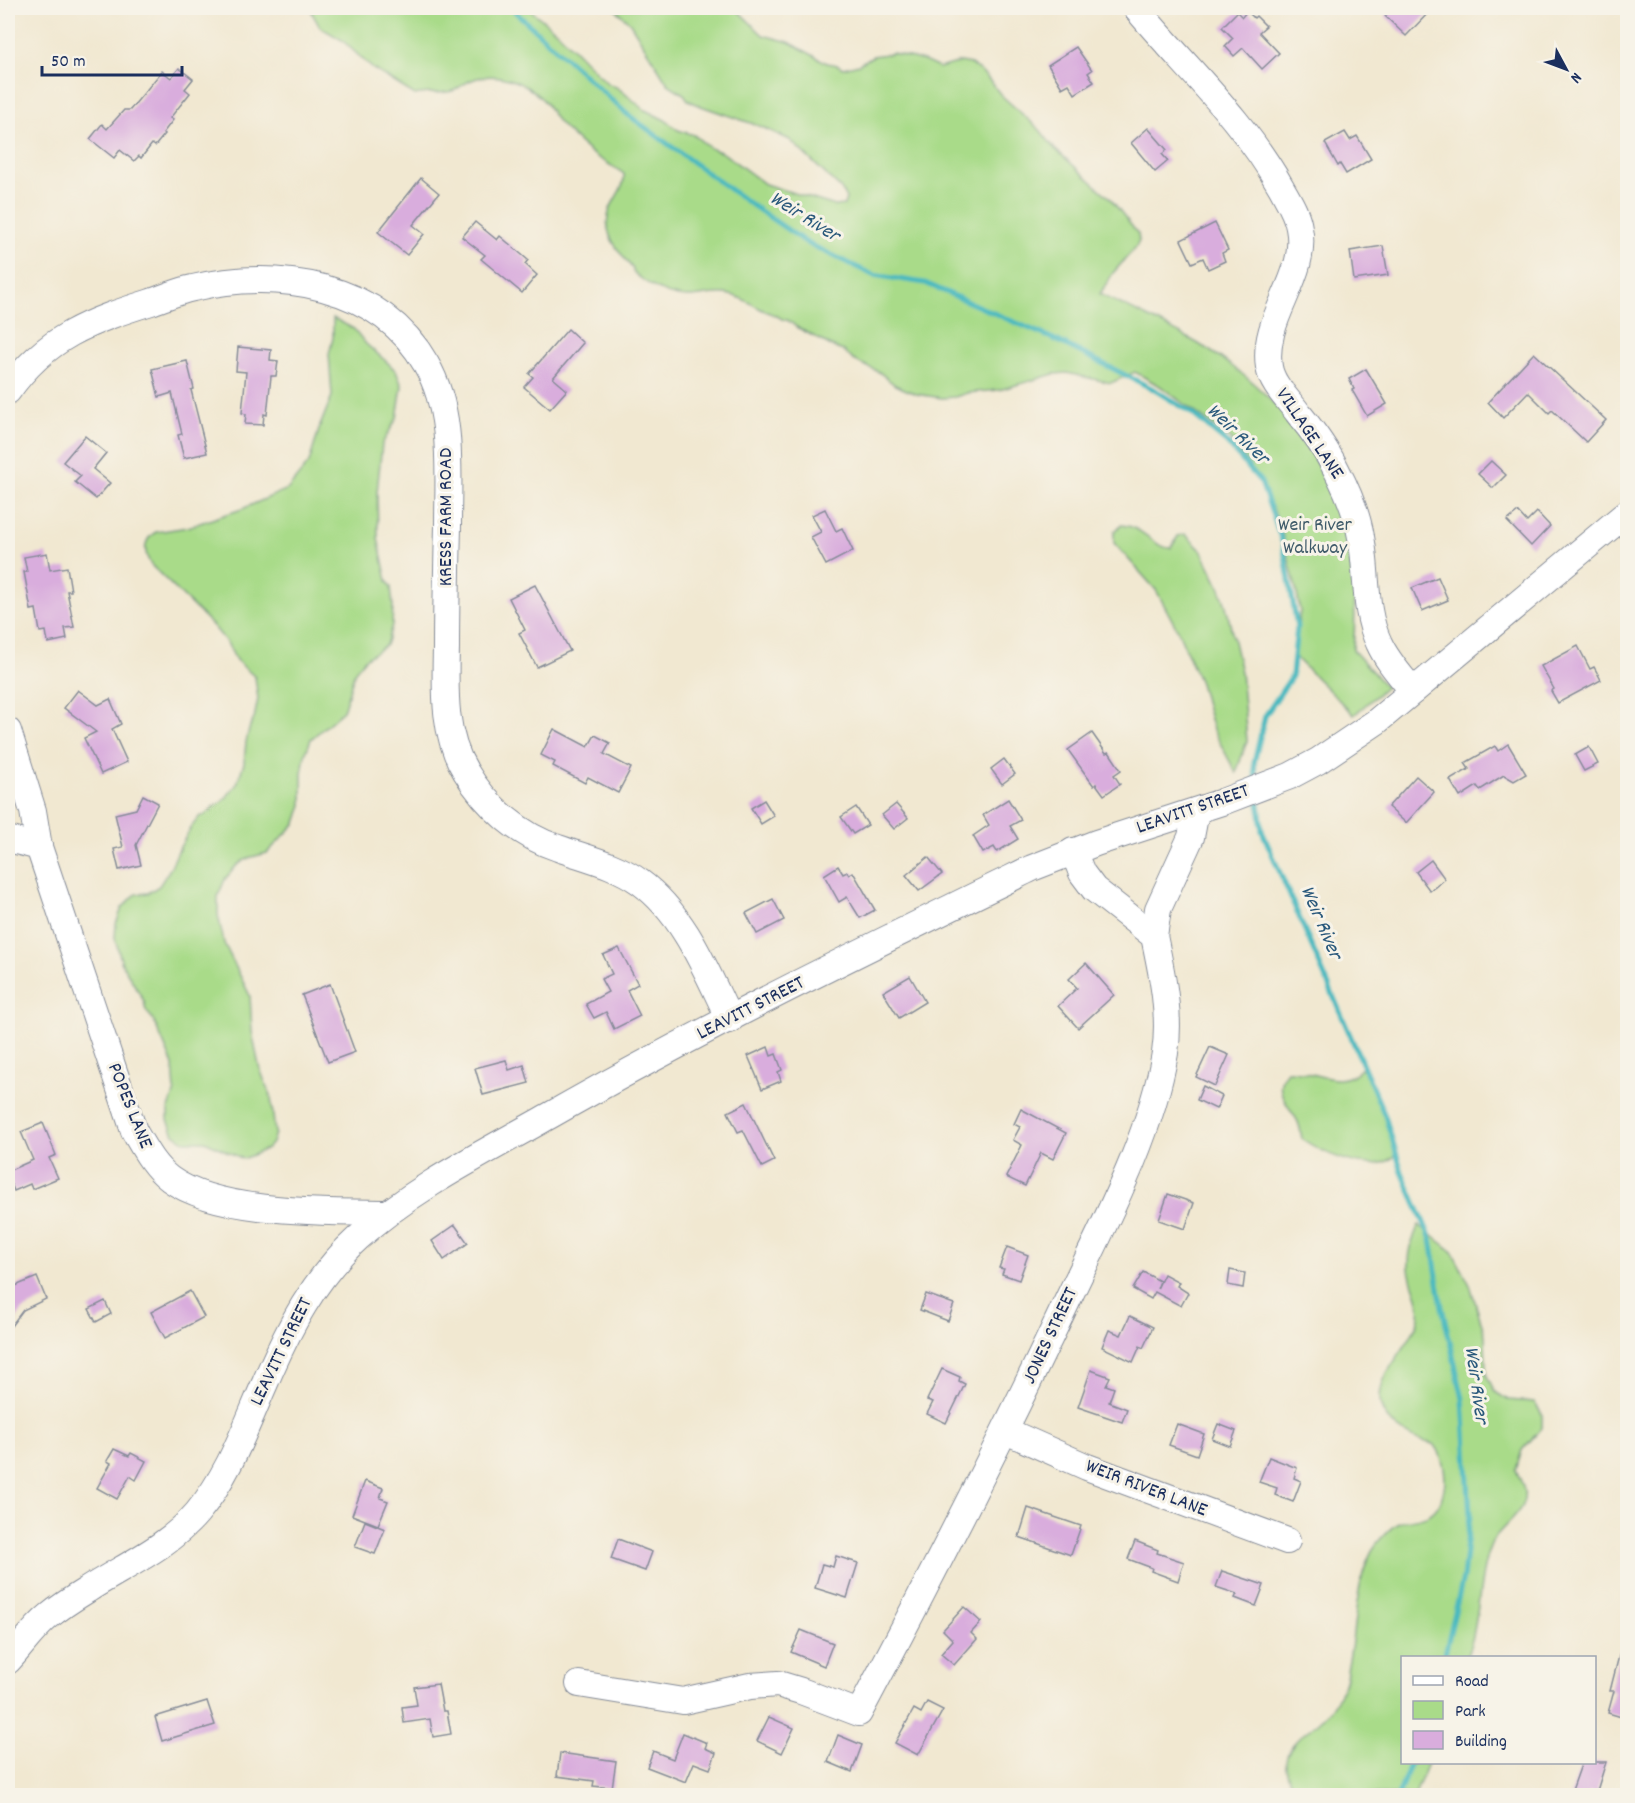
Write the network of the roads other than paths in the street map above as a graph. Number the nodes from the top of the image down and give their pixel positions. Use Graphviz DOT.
graph roads {
  1 [pos="1136,8"];
  2 [pos="8,391"];
  3 [pos="1628,512"];
  4 [pos="1413,691"];
  5 [pos="8,731"];
  6 [pos="1196,811"];
  7 [pos="8,839"];
  8 [pos="39,847"];
  9 [pos="1073,851"];
  10 [pos="1154,936"];
  11 [pos="730,1020"];
  12 [pos="386,1213"];
  13 [pos="1006,1431"];
  14 [pos="1287,1541"];
  15 [pos="8,1660"];
  16 [pos="579,1684"];
  1 -- 4 [label="street, VILLAGE LANE"];
  2 -- 11 [label="street, KRESS FARM ROAD"];
  3 -- 4 [label="street, LEAVITT STREET"];
  4 -- 6 [label="street, LEAVITT STREET"];
  5 -- 8 [label="street"];
  6 -- 9 [label="street, LEAVITT STREET"];
  6 -- 10 [label="street, JONES STREET"];
  7 -- 8 [label="street"];
  8 -- 12 [label="street, POPES LANE"];
  9 -- 10 [label="street"];
  9 -- 11 [label="street, LEAVITT STREET"];
  10 -- 13 [label="street, JONES STREET"];
  11 -- 12 [label="street, LEAVITT STREET"];
  12 -- 15 [label="street, LEAVITT STREET"];
  13 -- 14 [label="street, WEIR RIVER LANE"];
  13 -- 16 [label="street, JONES STREET"];
}
